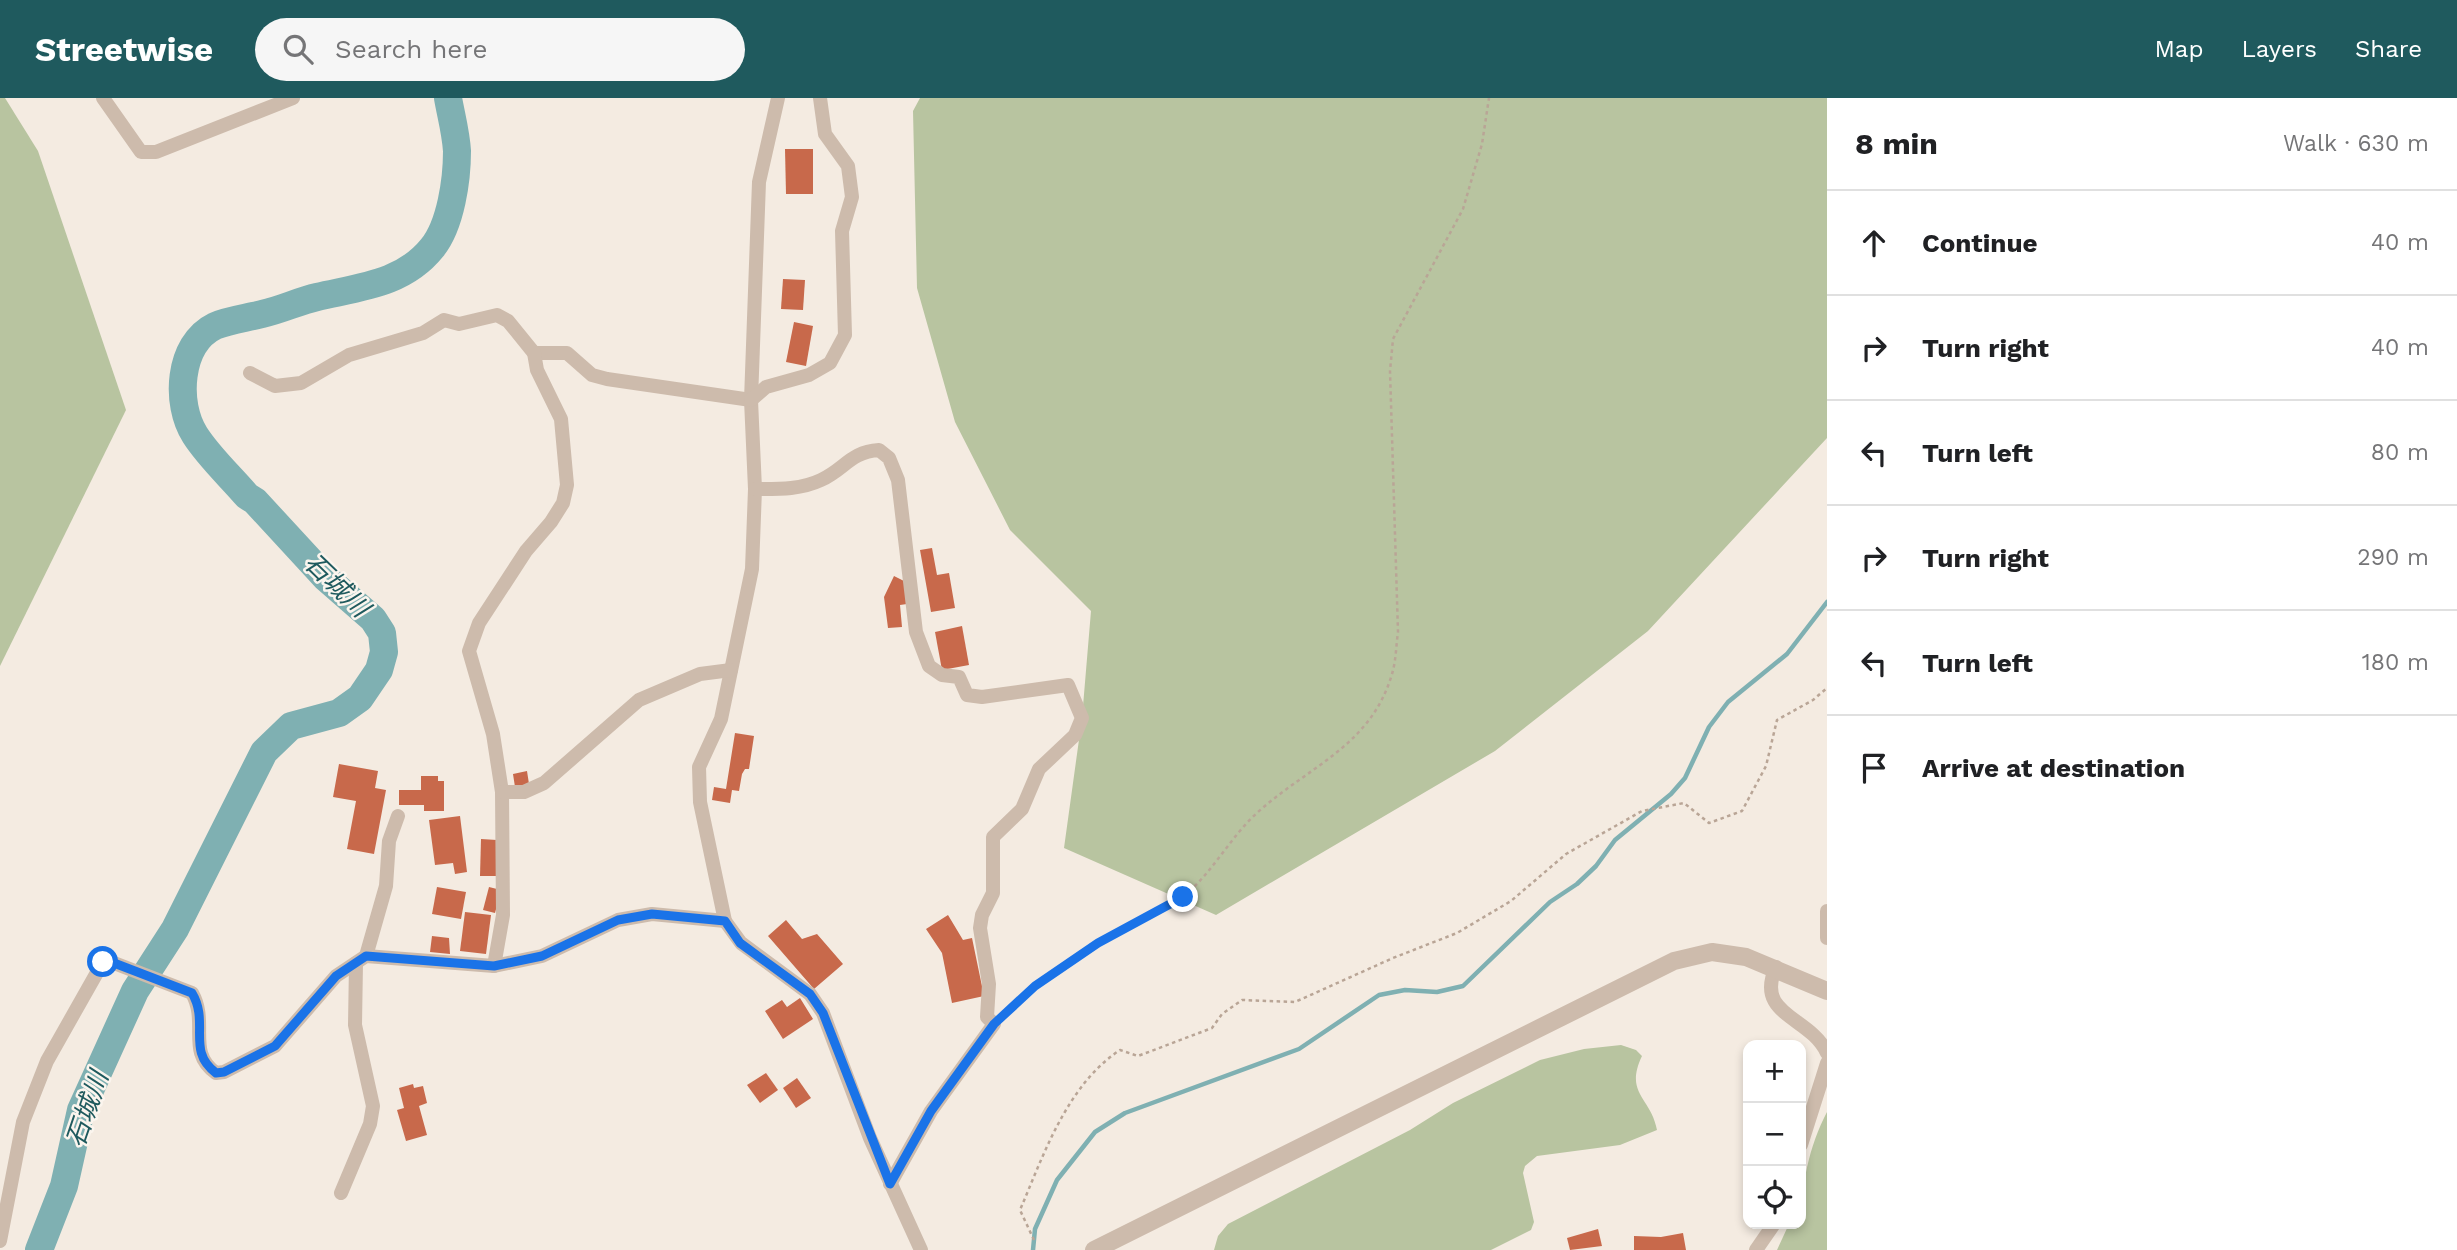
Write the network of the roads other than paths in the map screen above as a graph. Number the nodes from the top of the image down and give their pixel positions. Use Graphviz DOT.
graph roads {
  1 [pos="103,98"];
  2 [pos="293,98"];
  3 [pos="778,98"];
  4 [pos="820,98"];
  5 [pos="534,353"];
  6 [pos="250,373"];
  7 [pos="751,400"];
  8 [pos="755,489"];
  9 [pos="731,670"];
  10 [pos="502,792"];
  11 [pos="398,816"];
  12 [pos="1827,911"];
  13 [pos="725,921"];
  14 [pos="1827,938"];
  15 [pos="361,959"];
  16 [pos="494,966"];
  17 [pos="1776,967"];
  18 [pos="1827,991"];
  19 [pos="1827,1054"];
  20 [pos="1827,1063"];
  21 [pos="1806,1129"];
  22 [pos="890,1184"];
  23 [pos="341,1193"];
  24 [pos="1771,1229"];
  25 [pos="0,1241"];
  26 [pos="921,1250"];
  27 [pos="1094,1250"];
  28 [pos="1756,1250"];
  1 -- 2 [label="street"];
  3 -- 7 [label="street"];
  4 -- 7 [label="street"];
  5 -- 6 [label="street"];
  5 -- 7 [label="street"];
  5 -- 10 [label="street"];
  7 -- 8 [label="street"];
  8 -- 9 [label="street"];
  8 -- 22 [label="street"];
  9 -- 10 [label="street"];
  9 -- 13 [label="street"];
  10 -- 16 [label="street"];
  11 -- 15 [label="street"];
  12 -- 14 [label="street"];
  13 -- 16 [label="street"];
  13 -- 22 [label="street"];
  15 -- 16 [label="street"];
  15 -- 23 [label="street"];
  15 -- 25 [label="street"];
  17 -- 18 [label="street"];
  17 -- 19 [label="street"];
  17 -- 27 [label="street"];
  20 -- 21 [label="street"];
  22 -- 26 [label="street"];
  24 -- 28 [label="street"];
}
